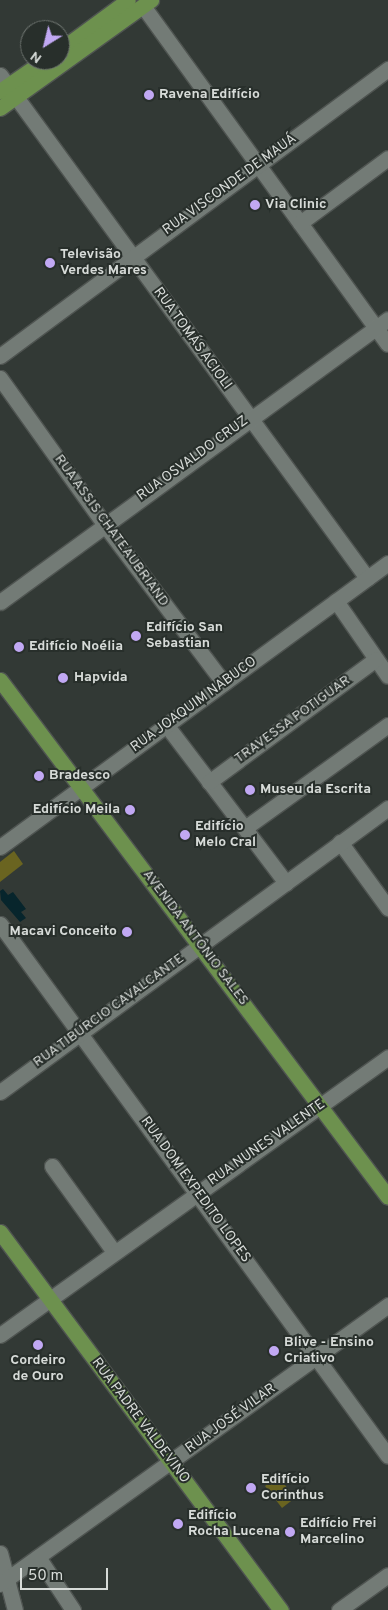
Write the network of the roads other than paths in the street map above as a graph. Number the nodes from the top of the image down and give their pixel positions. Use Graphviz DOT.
graph roads {
  1 [pos="128,0"];
  2 [pos="147,3"];
  3 [pos="70,43"];
  4 [pos="388,69"];
  5 [pos="31,70"];
  6 [pos="6,87"];
  7 [pos="0,108"];
  8 [pos="388,158"];
  9 [pos="258,164"];
  10 [pos="300,223"];
  11 [pos="132,258"];
  12 [pos="382,323"];
  13 [pos="388,344"];
  14 [pos="0,356"];
  15 [pos="0,378"];
  16 [pos="249,418"];
  17 [pos="104,524"];
  18 [pos="388,563"];
  19 [pos="367,578"];
  20 [pos="336,601"];
  21 [pos="0,602"];
  22 [pos="376,659"];
  23 [pos="388,676"];
  24 [pos="0,680"];
  25 [pos="224,683"];
  26 [pos="388,725"];
  27 [pos="167,726"];
  28 [pos="209,782"];
  29 [pos="81,787"];
  30 [pos="388,808"];
  31 [pos="245,828"];
  32 [pos="340,842"];
  33 [pos="0,847"];
  34 [pos="286,883"];
  35 [pos="388,908"];
  36 [pos="0,924"];
  37 [pos="201,945"];
  38 [pos="79,1031"];
  39 [pos="388,1056"];
  40 [pos="0,1092"];
  41 [pos="320,1106"];
  42 [pos="52,1166"];
  43 [pos="196,1192"];
  44 [pos="388,1197"];
  45 [pos="0,1232"];
  46 [pos="114,1252"];
  47 [pos="49,1298"];
  48 [pos="388,1305"];
  49 [pos="0,1335"];
  50 [pos="316,1358"];
  51 [pos="388,1456"];
  52 [pos="171,1462"];
  53 [pos="0,1553"];
  54 [pos="38,1557"];
  55 [pos="388,1575"];
  56 [pos="3,1582"];
  57 [pos="14,1610"];
  58 [pos="73,1610"];
  59 [pos="281,1610"];
  60 [pos="339,1610"];
  1 -- 3 [label="main road"];
  2 -- 6 [label="main road"];
  2 -- 9 [label="street"];
  4 -- 9 [label="street, RUA VISCONDE DE MAUÁ"];
  5 -- 6 [label="main road"];
  6 -- 7 [label="main road"];
  6 -- 11 [label="street, RUA TOMÁS ACIOLI"];
  8 -- 10 [label="street"];
  9 -- 10 [label="street"];
  9 -- 11 [label="street, RUA VISCONDE DE MAUÁ"];
  10 -- 12 [label="street"];
  11 -- 14 [label="street, RUA VISCONDE DE MAUÁ"];
  11 -- 16 [label="street, RUA TOMÁS ACIOLI"];
  12 -- 13 [label="street"];
  12 -- 16 [label="street, RUA OSVALDO CRUZ"];
  15 -- 17 [label="street, RUA ASSIS CHATEAUBRIAND"];
  16 -- 17 [label="street, RUA OSVALDO CRUZ"];
  16 -- 19 [label="street, RUA TOMÁS ACIOLI"];
  17 -- 21 [label="street, RUA OSVALDO CRUZ"];
  17 -- 25 [label="street, RUA ASSIS CHATEAUBRIAND"];
  18 -- 19 [label="street, RUA JOAQUIM NABUCO"];
  19 -- 20 [label="street, RUA JOAQUIM NABUCO"];
  20 -- 22 [label="street"];
  20 -- 25 [label="street, RUA JOAQUIM NABUCO"];
  22 -- 23 [label="street"];
  22 -- 28 [label="street, TRAVESSA POTIGUAR"];
  24 -- 29 [label="main road, AVENIDA ANTÔNIO SALES"];
  25 -- 27 [label="street, RUA JOAQUIM NABUCO"];
  26 -- 31 [label="street"];
  27 -- 28 [label="street"];
  27 -- 29 [label="street, RUA JOAQUIM NABUCO"];
  28 -- 31 [label="street"];
  29 -- 33 [label="street, RUA JOAQUIM NABUCO"];
  29 -- 37 [label="main road, AVENIDA ANTÔNIO SALES"];
  30 -- 32 [label="street, RUA TIBÚRCIO CAVALCANTE"];
  31 -- 34 [label="street"];
  32 -- 34 [label="street, RUA TIBÚRCIO CAVALCANTE"];
  32 -- 35 [label="street"];
  34 -- 37 [label="street, RUA TIBÚRCIO CAVALCANTE"];
  36 -- 38 [label="street, RUA DOM EXPEDITO LOPES"];
  37 -- 38 [label="street, RUA TIBÚRCIO CAVALCANTE"];
  37 -- 41 [label="main road, AVENIDA ANTÔNIO SALES"];
  38 -- 40 [label="street, RUA TIBÚRCIO CAVALCANTE"];
  38 -- 43 [label="street, RUA DOM EXPEDITO LOPES"];
  39 -- 41 [label="street, RUA NUNES VALENTE"];
  41 -- 43 [label="street, RUA NUNES VALENTE"];
  41 -- 44 [label="main road, AVENIDA ANTÔNIO SALES"];
  42 -- 46 [label="street"];
  43 -- 46 [label="street, RUA NUNES VALENTE"];
  43 -- 50 [label="street, RUA DOM EXPEDITO LOPES"];
  45 -- 47 [label="main road, RUA PADRE VALDEVINO"];
  46 -- 47 [label="street, RUA NUNES VALENTE"];
  47 -- 49 [label="street, RUA NUNES VALENTE"];
  47 -- 52 [label="main road, RUA PADRE VALDEVINO"];
  48 -- 50 [label="street, RUA JOSÉ VILAR"];
  50 -- 51 [label="street, RUA DOM EXPEDITO LOPES"];
  50 -- 52 [label="street, RUA JOSÉ VILAR"];
  52 -- 54 [label="street, RUA JOSÉ VILAR"];
  52 -- 59 [label="main road, RUA PADRE VALDEVINO"];
  53 -- 56 [label="street"];
  54 -- 56 [label="street, RUA JOSÉ VILAR"];
  54 -- 58 [label="street"];
  55 -- 60 [label="street"];
  56 -- 57 [label="street"];
}
